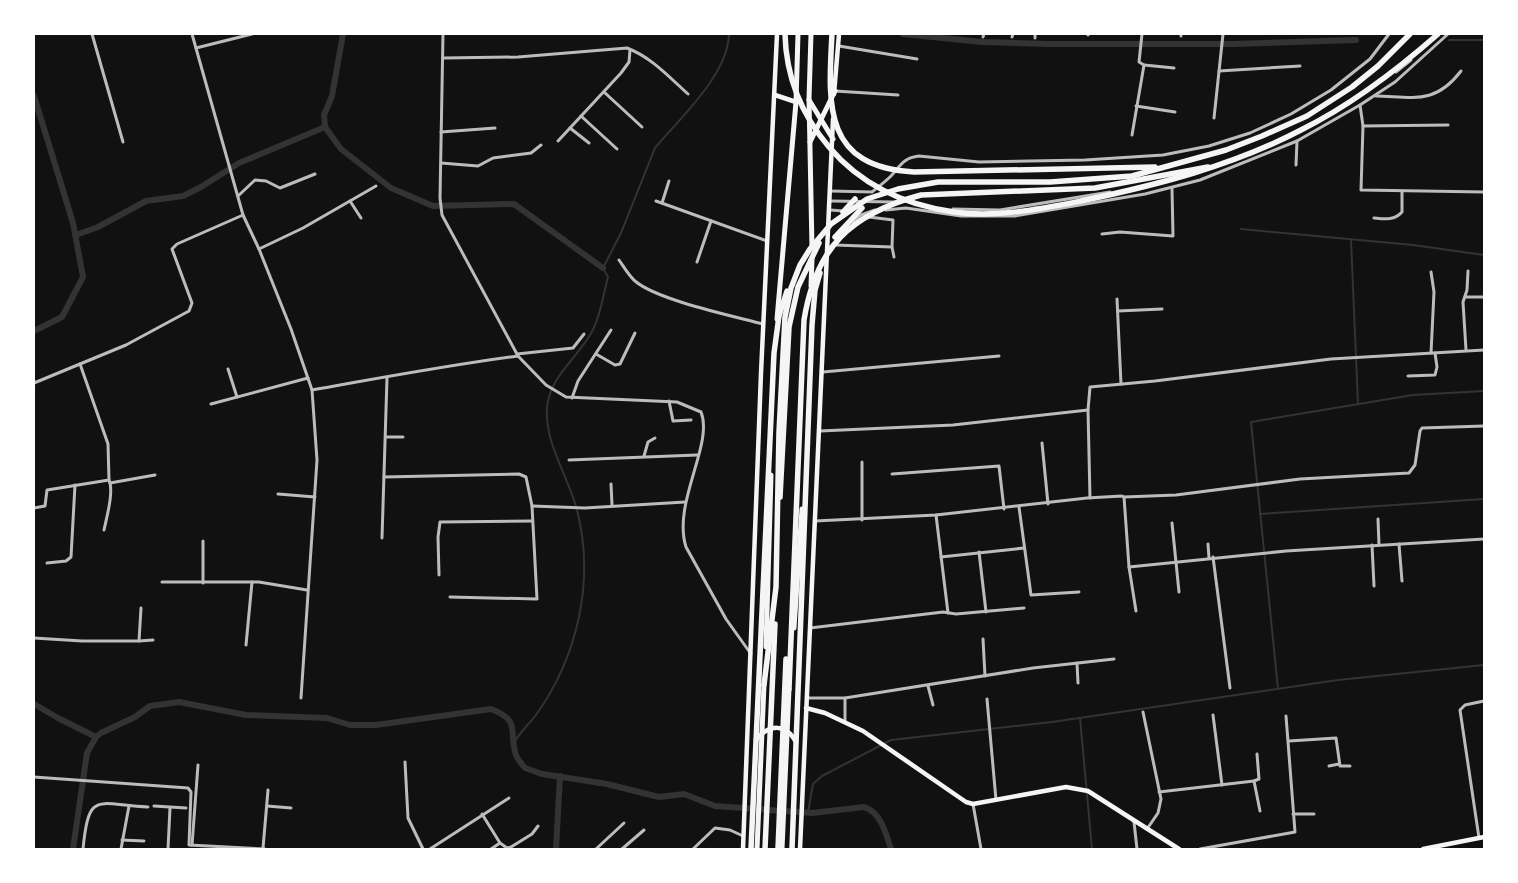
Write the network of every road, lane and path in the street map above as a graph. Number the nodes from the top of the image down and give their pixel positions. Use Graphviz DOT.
graph roads {
  1 [pos="92,34"];
  2 [pos="192,34"];
  3 [pos="252,34"];
  4 [pos="443,34"];
  5 [pos="776,34"];
  6 [pos="785,34"];
  7 [pos="798,34"];
  8 [pos="811,34"];
  9 [pos="832,34"];
  10 [pos="839,34"];
  11 [pos="1142,34"];
  12 [pos="1389,34"];
  13 [pos="1410,34"];
  14 [pos="1439,34"];
  15 [pos="1448,34"];
  16 [pos="1222,35"];
  17 [pos="839,46"];
  18 [pos="196,48"];
  19 [pos="630,50"];
  20 [pos="443,58"];
  21 [pos="917,59"];
  22 [pos="1144,65"];
  23 [pos="1300,66"];
  24 [pos="1174,68"];
  25 [pos="1219,71"];
  26 [pos="1461,71"];
  27 [pos="835,91"];
  28 [pos="604,92"];
  29 [pos="688,94"];
  30 [pos="774,95"];
  31 [pos="898,95"];
  32 [pos="1375,96"];
  33 [pos="809,99"];
  34 [pos="796,102"];
  35 [pos="1360,104"];
  36 [pos="1136,106"];
  37 [pos="1175,112"];
  38 [pos="581,116"];
  39 [pos="1214,118"];
  40 [pos="821,119"];
  41 [pos="1448,124"];
  42 [pos="1363,126"];
  43 [pos="642,127"];
  44 [pos="495,128"];
  45 [pos="570,128"];
  46 [pos="441,132"];
  47 [pos="1132,135"];
  48 [pos="833,139"];
  49 [pos="1297,141"];
  50 [pos="123,142"];
  51 [pos="558,142"];
  52 [pos="589,143"];
  53 [pos="541,145"];
  54 [pos="809,145"];
  55 [pos="617,149"];
  56 [pos="441,164"];
  57 [pos="1296,165"];
  58 [pos="1165,167"];
  59 [pos="1208,167"];
  60 [pos="315,174"];
  61 [pos="669,181"];
  62 [pos="376,186"];
  63 [pos="1172,188"];
  64 [pos="831,191"];
  65 [pos="1402,192"];
  66 [pos="1484,192"];
  67 [pos="238,196"];
  68 [pos="855,199"];
  69 [pos="656,201"];
  70 [pos="831,201"];
  71 [pos="350,202"];
  72 [pos="662,203"];
  73 [pos="862,208"];
  74 [pos="830,210"];
  75 [pos="243,215"];
  76 [pos="861,215"];
  77 [pos="361,218"];
  78 [pos="1374,218"];
  79 [pos="712,221"];
  80 [pos="838,233"];
  81 [pos="1102,234"];
  82 [pos="822,238"];
  83 [pos="768,242"];
  84 [pos="828,243"];
  85 [pos="892,247"];
  86 [pos="259,249"];
  87 [pos="894,257"];
  88 [pos="619,260"];
  89 [pos="697,262"];
  90 [pos="1468,271"];
  91 [pos="1431,272"];
  92 [pos="1465,297"];
  93 [pos="1484,297"];
  94 [pos="1117,300"];
  95 [pos="1162,309"];
  96 [pos="1117,311"];
  97 [pos="763,324"];
  98 [pos="612,330"];
  99 [pos="635,333"];
  100 [pos="584,334"];
  101 [pos="1466,350"];
  102 [pos="1484,350"];
  103 [pos="1433,353"];
  104 [pos="596,354"];
  105 [pos="517,355"];
  106 [pos="999,356"];
  107 [pos="80,364"];
  108 [pos="228,369"];
  109 [pos="823,372"];
  110 [pos="1408,376"];
  111 [pos="308,378"];
  112 [pos="387,378"];
  113 [pos="34,383"];
  114 [pos="1122,384"];
  115 [pos="312,390"];
  116 [pos="237,398"];
  117 [pos="572,398"];
  118 [pos="669,401"];
  119 [pos="211,404"];
  120 [pos="1088,410"];
  121 [pos="691,420"];
  122 [pos="1484,426"];
  123 [pos="820,431"];
  124 [pos="386,436"];
  125 [pos="402,437"];
  126 [pos="656,438"];
  127 [pos="1042,443"];
  128 [pos="697,455"];
  129 [pos="644,456"];
  130 [pos="569,460"];
  131 [pos="862,462"];
  132 [pos="892,474"];
  133 [pos="155,475"];
  134 [pos="384,477"];
  135 [pos="110,482"];
  136 [pos="611,484"];
  137 [pos="76,486"];
  138 [pos="278,494"];
  139 [pos="315,497"];
  140 [pos="1124,497"];
  141 [pos="1090,498"];
  142 [pos="685,502"];
  143 [pos="1048,504"];
  144 [pos="532,506"];
  145 [pos="612,506"];
  146 [pos="1019,507"];
  147 [pos="34,508"];
  148 [pos="1004,508"];
  149 [pos="936,515"];
  150 [pos="1378,519"];
  151 [pos="862,520"];
  152 [pos="532,521"];
  153 [pos="815,521"];
  154 [pos="1172,523"];
  155 [pos="104,530"];
  156 [pos="382,538"];
  157 [pos="1484,539"];
  158 [pos="203,541"];
  159 [pos="1208,544"];
  160 [pos="1399,544"];
  161 [pos="1372,545"];
  162 [pos="1379,545"];
  163 [pos="1024,548"];
  164 [pos="979,552"];
  165 [pos="941,557"];
  166 [pos="1211,557"];
  167 [pos="1176,561"];
  168 [pos="47,563"];
  169 [pos="1130,567"];
  170 [pos="439,575"];
  171 [pos="1402,581"];
  172 [pos="162,582"];
  173 [pos="252,582"];
  174 [pos="203,583"];
  175 [pos="1374,586"];
  176 [pos="307,590"];
  177 [pos="1079,592"];
  178 [pos="1179,592"];
  179 [pos="450,597"];
  180 [pos="141,608"];
  181 [pos="1024,608"];
  182 [pos="1136,611"];
  183 [pos="948,612"];
  184 [pos="986,612"];
  185 [pos="810,628"];
  186 [pos="34,638"];
  187 [pos="983,639"];
  188 [pos="153,640"];
  189 [pos="139,641"];
  190 [pos="246,646"];
  191 [pos="751,654"];
  192 [pos="1114,659"];
  193 [pos="1077,662"];
  194 [pos="985,676"];
  195 [pos="1078,683"];
  196 [pos="764,685"];
  197 [pos="928,686"];
  198 [pos="1230,688"];
  199 [pos="789,689"];
  200 [pos="301,698"];
  201 [pos="807,698"];
  202 [pos="845,698"];
  203 [pos="987,699"];
  204 [pos="1484,701"];
  205 [pos="933,705"];
  206 [pos="806,708"];
  207 [pos="1142,712"];
  208 [pos="1213,715"];
  209 [pos="1286,716"];
  210 [pos="845,723"];
  211 [pos="756,740"];
  212 [pos="1289,741"];
  213 [pos="796,743"];
  214 [pos="1257,754"];
  215 [pos="406,762"];
  216 [pos="1340,764"];
  217 [pos="198,765"];
  218 [pos="1329,766"];
  219 [pos="1350,766"];
  220 [pos="34,777"];
  221 [pos="1254,781"];
  222 [pos="1222,785"];
  223 [pos="268,790"];
  224 [pos="1159,792"];
  225 [pos="509,798"];
  226 [pos="996,800"];
  227 [pos="973,804"];
  228 [pos="129,806"];
  229 [pos="148,806"];
  230 [pos="154,806"];
  231 [pos="267,806"];
  232 [pos="170,808"];
  233 [pos="186,808"];
  234 [pos="291,808"];
  235 [pos="1260,811"];
  236 [pos="482,814"];
  237 [pos="1293,814"];
  238 [pos="1314,814"];
  239 [pos="1134,822"];
  240 [pos="624,823"];
  241 [pos="538,826"];
  242 [pos="1148,829"];
  243 [pos="644,830"];
  244 [pos="743,836"];
  245 [pos="1481,838"];
  246 [pos="122,840"];
  247 [pos="144,841"];
  248 [pos="500,843"];
  249 [pos="192,845"];
  250 [pos="264,848"];
  251 [pos="83,849"];
  252 [pos="121,849"];
  253 [pos="168,849"];
  254 [pos="424,849"];
  255 [pos="430,849"];
  256 [pos="491,849"];
  257 [pos="596,849"];
  258 [pos="622,849"];
  259 [pos="693,849"];
  260 [pos="743,849"];
  261 [pos="751,849"];
  262 [pos="757,849"];
  263 [pos="765,849"];
  264 [pos="778,849"];
  265 [pos="782,849"];
  266 [pos="792,849"];
  267 [pos="800,849"];
  268 [pos="981,849"];
  269 [pos="1137,849"];
  270 [pos="1179,849"];
  271 [pos="1200,849"];
  272 [pos="1426,849"];
  1 -- 50 [label="street"];
  2 -- 18 [label="street"];
  3 -- 18 [label="street"];
  4 -- 20 [label="street"];
  5 -- 30 [label="main road"];
  6 -- 59 [label="highway"];
  7 -- 34 [label="main road"];
  8 -- 33 [label="main road"];
  9 -- 58 [label="highway"];
  10 -- 17 [label="main road"];
  11 -- 22 [label="street"];
  12 -- 64 [label="street"];
  13 -- 58 [label="highway"];
  14 -- 59 [label="highway"];
  14 -- 70 [label="street"];
  15 -- 32 [label="street"];
  16 -- 25 [label="street"];
  17 -- 21 [label="street"];
  17 -- 27 [label="main road"];
  18 -- 67 [label="street"];
  19 -- 20 [label="street"];
  19 -- 28 [label="street"];
  19 -- 29 [label="street"];
  20 -- 46 [label="street"];
  22 -- 24 [label="street"];
  22 -- 36 [label="street"];
  23 -- 25 [label="street"];
  25 -- 39 [label="street"];
  26 -- 32 [label="street"];
  27 -- 31 [label="street"];
  27 -- 40 [label="main road"];
  27 -- 48 [label="main road"];
  28 -- 38 [label="street"];
  28 -- 43 [label="street"];
  30 -- 34 [label="main road"];
  30 -- 83 [label="main road"];
  32 -- 35 [label="street"];
  33 -- 40 [label="main road"];
  33 -- 54 [label="main road"];
  34 -- 196 [label="main road"];
  35 -- 42 [label="street"];
  35 -- 49 [label="street"];
  36 -- 37 [label="street"];
  36 -- 47 [label="street"];
  38 -- 45 [label="street"];
  38 -- 55 [label="street"];
  40 -- 48 [label="main road"];
  40 -- 54 [label="main road"];
  41 -- 42 [label="street"];
  42 -- 65 [label="street"];
  44 -- 46 [label="street"];
  45 -- 51 [label="street"];
  45 -- 52 [label="street"];
  46 -- 56 [label="street"];
  48 -- 64 [label="main road"];
  49 -- 57 [label="street"];
  49 -- 63 [label="street"];
  53 -- 56 [label="street"];
  54 -- 199 [label="main road"];
  56 -- 105 [label="street"];
  58 -- 196 [label="highway"];
  59 -- 199 [label="highway"];
  60 -- 67 [label="street"];
  61 -- 72 [label="street"];
  62 -- 71 [label="street"];
  63 -- 76 [label="street"];
  63 -- 81 [label="street"];
  64 -- 70 [label="main road"];
  65 -- 66 [label="street"];
  65 -- 78 [label="street"];
  67 -- 75 [label="street"];
  68 -- 82 [label="highway"];
  69 -- 72 [label="street"];
  70 -- 74 [label="main road"];
  71 -- 77 [label="street"];
  71 -- 86 [label="street"];
  72 -- 79 [label="street"];
  73 -- 80 [label="highway"];
  74 -- 76 [label="street"];
  74 -- 84 [label="main road"];
  75 -- 86 [label="street"];
  75 -- 107 [label="street"];
  76 -- 84 [label="street"];
  76 -- 85 [label="street"];
  79 -- 83 [label="street"];
  79 -- 89 [label="street"];
  80 -- 213 [label="highway"];
  80 -- 264 [label="highway"];
  82 -- 211 [label="highway"];
  82 -- 263 [label="highway"];
  83 -- 97 [label="main road"];
  84 -- 85 [label="street"];
  84 -- 109 [label="main road"];
  85 -- 87 [label="street"];
  86 -- 111 [label="street"];
  88 -- 97 [label="street"];
  90 -- 92 [label="street"];
  91 -- 103 [label="street"];
  92 -- 93 [label="street"];
  92 -- 101 [label="street"];
  94 -- 96 [label="street"];
  95 -- 96 [label="street"];
  96 -- 114 [label="street"];
  97 -- 191 [label="main road"];
  98 -- 104 [label="street"];
  99 -- 104 [label="street"];
  100 -- 105 [label="street"];
  101 -- 102 [label="street"];
  101 -- 103 [label="street"];
  103 -- 110 [label="street"];
  103 -- 114 [label="street"];
  104 -- 117 [label="street"];
  105 -- 112 [label="street"];
  105 -- 117 [label="street"];
  106 -- 109 [label="street"];
  107 -- 113 [label="street"];
  107 -- 135 [label="street"];
  108 -- 116 [label="street"];
  109 -- 123 [label="main road"];
  111 -- 115 [label="street"];
  111 -- 116 [label="street"];
  112 -- 115 [label="street"];
  112 -- 124 [label="street"];
  114 -- 120 [label="street"];
  115 -- 139 [label="street"];
  116 -- 119 [label="street"];
  117 -- 118 [label="street"];
  118 -- 121 [label="street"];
  118 -- 128 [label="street"];
  120 -- 123 [label="street"];
  120 -- 141 [label="street"];
  122 -- 140 [label="street"];
  123 -- 153 [label="main road"];
  124 -- 125 [label="street"];
  124 -- 134 [label="street"];
  126 -- 129 [label="street"];
  127 -- 143 [label="street"];
  128 -- 129 [label="street"];
  128 -- 142 [label="street"];
  129 -- 130 [label="street"];
  131 -- 151 [label="street"];
  132 -- 148 [label="street"];
  133 -- 135 [label="street"];
  134 -- 144 [label="street"];
  134 -- 156 [label="street"];
  135 -- 137 [label="street"];
  135 -- 155 [label="street"];
  136 -- 145 [label="street"];
  137 -- 147 [label="street"];
  137 -- 168 [label="street"];
  138 -- 139 [label="street"];
  139 -- 176 [label="street"];
  140 -- 141 [label="street"];
  140 -- 169 [label="street"];
  141 -- 143 [label="street"];
  142 -- 145 [label="street"];
  142 -- 191 [label="street"];
  143 -- 146 [label="street"];
  144 -- 145 [label="street"];
  144 -- 152 [label="street"];
  146 -- 148 [label="street"];
  146 -- 163 [label="street"];
  148 -- 149 [label="street"];
  149 -- 151 [label="street"];
  149 -- 165 [label="street"];
  150 -- 162 [label="street"];
  151 -- 153 [label="street"];
  152 -- 170 [label="street"];
  152 -- 179 [label="street"];
  153 -- 185 [label="main road"];
  154 -- 167 [label="street"];
  157 -- 160 [label="street"];
  158 -- 174 [label="street"];
  159 -- 166 [label="street"];
  160 -- 162 [label="street"];
  160 -- 171 [label="street"];
  161 -- 162 [label="street"];
  161 -- 166 [label="street"];
  161 -- 175 [label="street"];
  163 -- 164 [label="street"];
  163 -- 177 [label="street"];
  164 -- 165 [label="street"];
  164 -- 184 [label="street"];
  165 -- 183 [label="street"];
  166 -- 167 [label="street"];
  166 -- 198 [label="street"];
  167 -- 169 [label="street"];
  167 -- 178 [label="street"];
  169 -- 182 [label="street"];
  172 -- 174 [label="street"];
  173 -- 174 [label="street"];
  173 -- 176 [label="street"];
  173 -- 190 [label="street"];
  176 -- 200 [label="street"];
  180 -- 189 [label="street"];
  181 -- 184 [label="street"];
  183 -- 184 [label="street"];
  183 -- 185 [label="street"];
  185 -- 201 [label="main road"];
  186 -- 189 [label="street"];
  187 -- 194 [label="street"];
  188 -- 189 [label="street"];
  191 -- 244 [label="main road"];
  192 -- 193 [label="street"];
  193 -- 194 [label="street"];
  193 -- 195 [label="street"];
  194 -- 197 [label="street"];
  196 -- 262 [label="main road"];
  197 -- 202 [label="street"];
  197 -- 205 [label="street"];
  199 -- 265 [label="main road"];
  201 -- 202 [label="street"];
  201 -- 206 [label="main road"];
  202 -- 210 [label="street"];
  203 -- 226 [label="street"];
  204 -- 245 [label="street"];
  206 -- 210 [label="main road"];
  206 -- 267 [label="main road"];
  207 -- 224 [label="street"];
  208 -- 222 [label="street"];
  209 -- 212 [label="street"];
  210 -- 227 [label="main road"];
  211 -- 213 [label="main road"];
  211 -- 261 [label="highway"];
  212 -- 216 [label="street"];
  212 -- 237 [label="street"];
  213 -- 266 [label="highway"];
  214 -- 221 [label="street"];
  215 -- 254 [label="street"];
  216 -- 218 [label="street"];
  216 -- 219 [label="street"];
  217 -- 249 [label="street"];
  220 -- 249 [label="street"];
  221 -- 222 [label="street"];
  221 -- 235 [label="street"];
  222 -- 224 [label="street"];
  223 -- 231 [label="street"];
  224 -- 242 [label="street"];
  225 -- 236 [label="street"];
  226 -- 227 [label="main road"];
  226 -- 239 [label="main road"];
  227 -- 268 [label="street"];
  228 -- 229 [label="street"];
  228 -- 246 [label="street"];
  228 -- 251 [label="street"];
  230 -- 232 [label="street"];
  231 -- 234 [label="street"];
  231 -- 250 [label="street"];
  232 -- 233 [label="street"];
  232 -- 253 [label="street"];
  236 -- 248 [label="street"];
  236 -- 255 [label="street"];
  237 -- 238 [label="street"];
  237 -- 271 [label="street"];
  239 -- 242 [label="main road"];
  239 -- 269 [label="street"];
  240 -- 257 [label="street"];
  241 -- 248 [label="street"];
  242 -- 270 [label="main road"];
  243 -- 258 [label="street"];
  244 -- 259 [label="street"];
  244 -- 260 [label="main road"];
  245 -- 272 [label="main road"];
  246 -- 247 [label="street"];
  246 -- 252 [label="street"];
  248 -- 256 [label="street"];
  249 -- 250 [label="street"];
}
